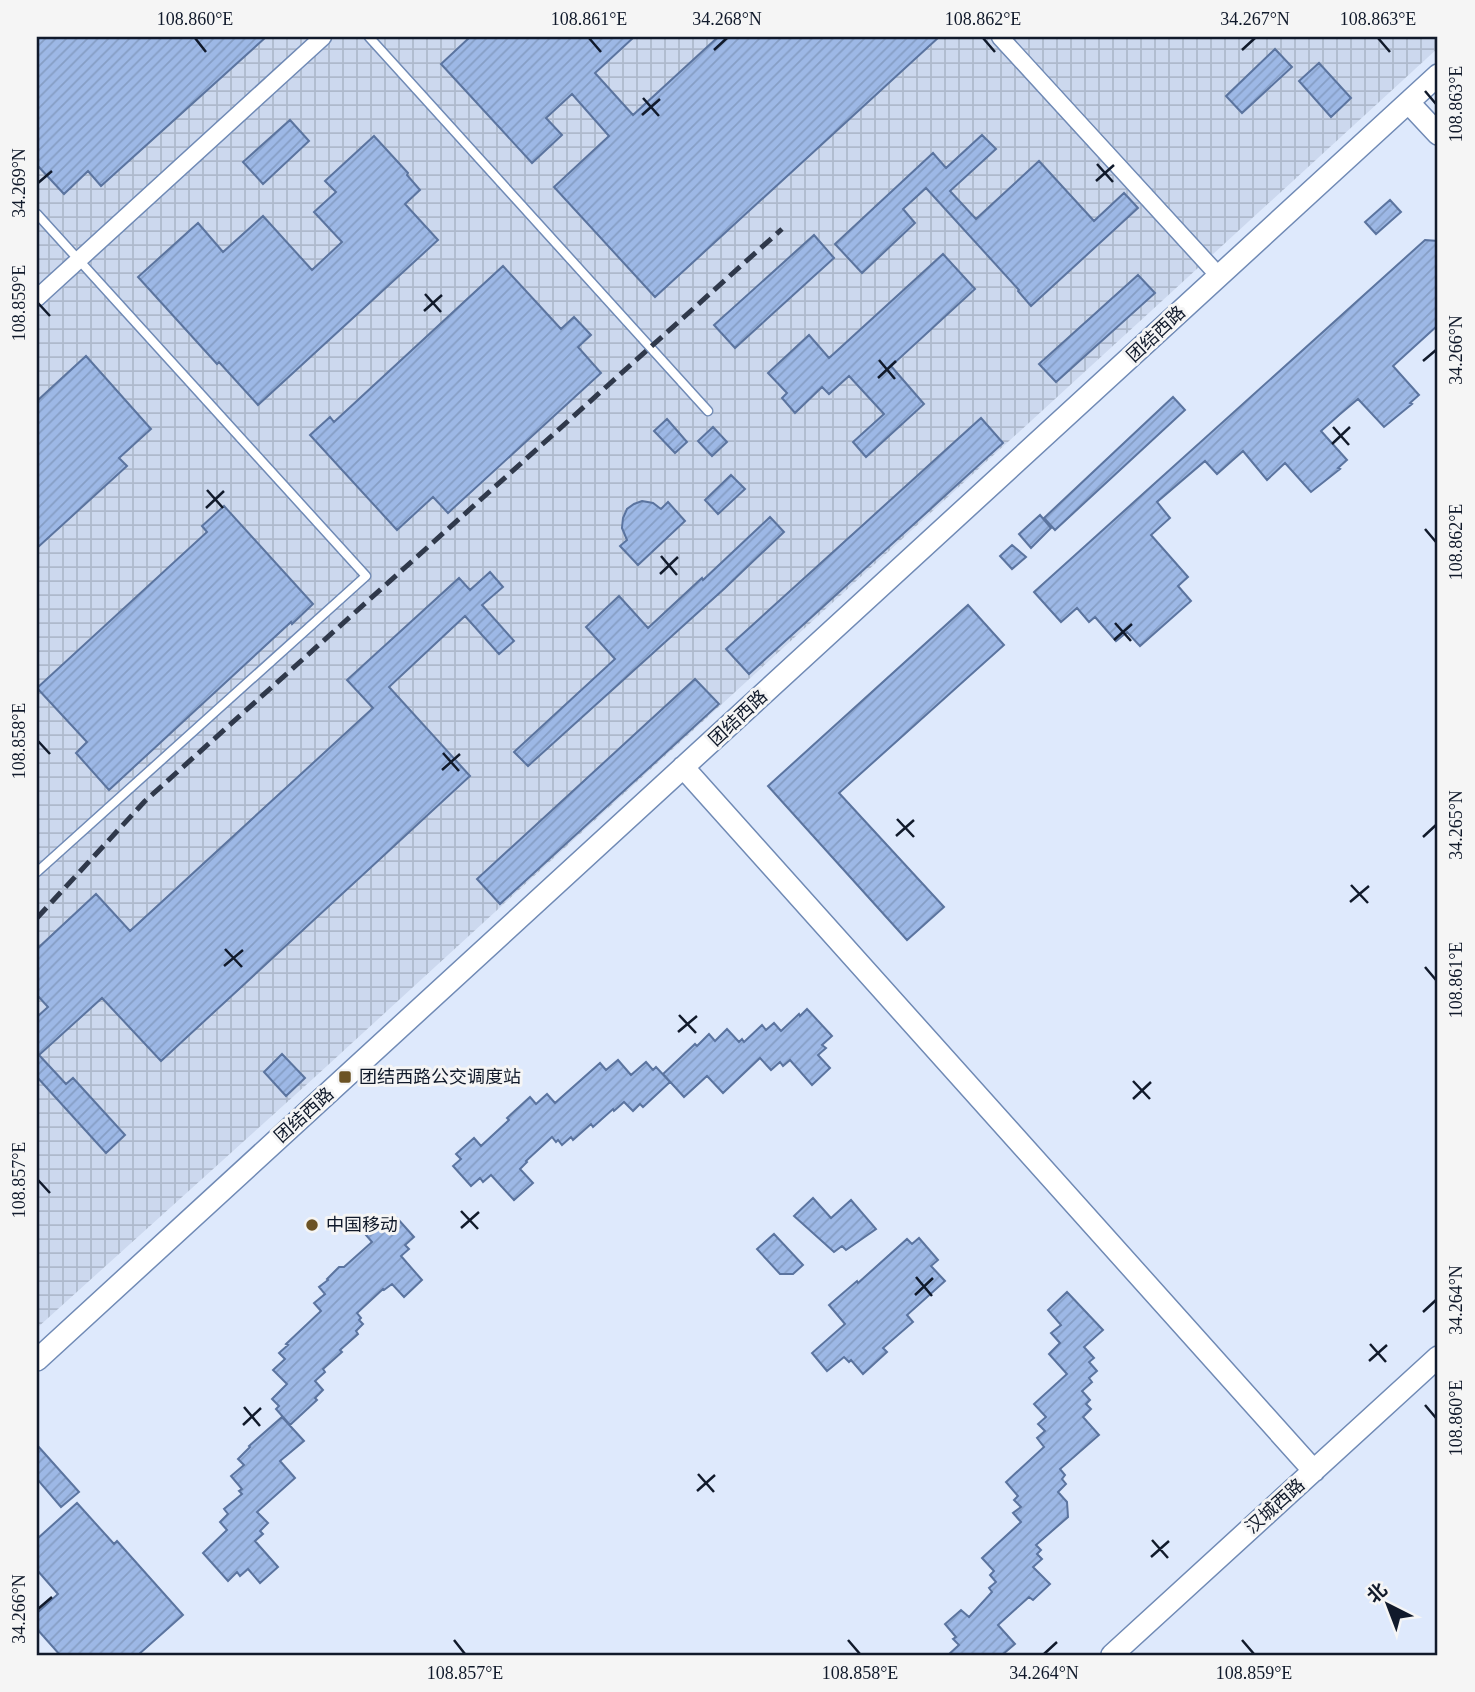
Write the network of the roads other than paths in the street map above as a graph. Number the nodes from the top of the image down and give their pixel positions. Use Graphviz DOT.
graph roads {
  1 [pos="323,37"];
  2 [pos="369,37"];
  3 [pos="1000,37"];
  4 [pos="1438,75"];
  5 [pos="1409,103"];
  6 [pos="1438,134"];
  7 [pos="37,214"];
  8 [pos="78,260"];
  9 [pos="1219,276"];
  10 [pos="37,298"];
  11 [pos="708,411"];
  12 [pos="683,767"];
  13 [pos="37,872"];
  14 [pos="1438,1357"];
  15 [pos="37,1360"];
  16 [pos="1314,1471"];
  17 [pos="1112,1655"];
  1 -- 8 [label="street"];
  2 -- 11 [label="lane"];
  3 -- 9 [label="street"];
  4 -- 5 [label="street, 团结西路"];
  5 -- 6 [label="street"];
  5 -- 9 [label="street, 团结西路"];
  7 -- 8 [label="lane"];
  8 -- 10 [label="street"];
  8 -- 13 [label="lane"];
  9 -- 12 [label="street, 团结西路"];
  12 -- 15 [label="street, 团结西路"];
  12 -- 16 [label="street"];
  14 -- 16 [label="street, 汉城西路"];
  16 -- 17 [label="street, 汉城西路"];
}
